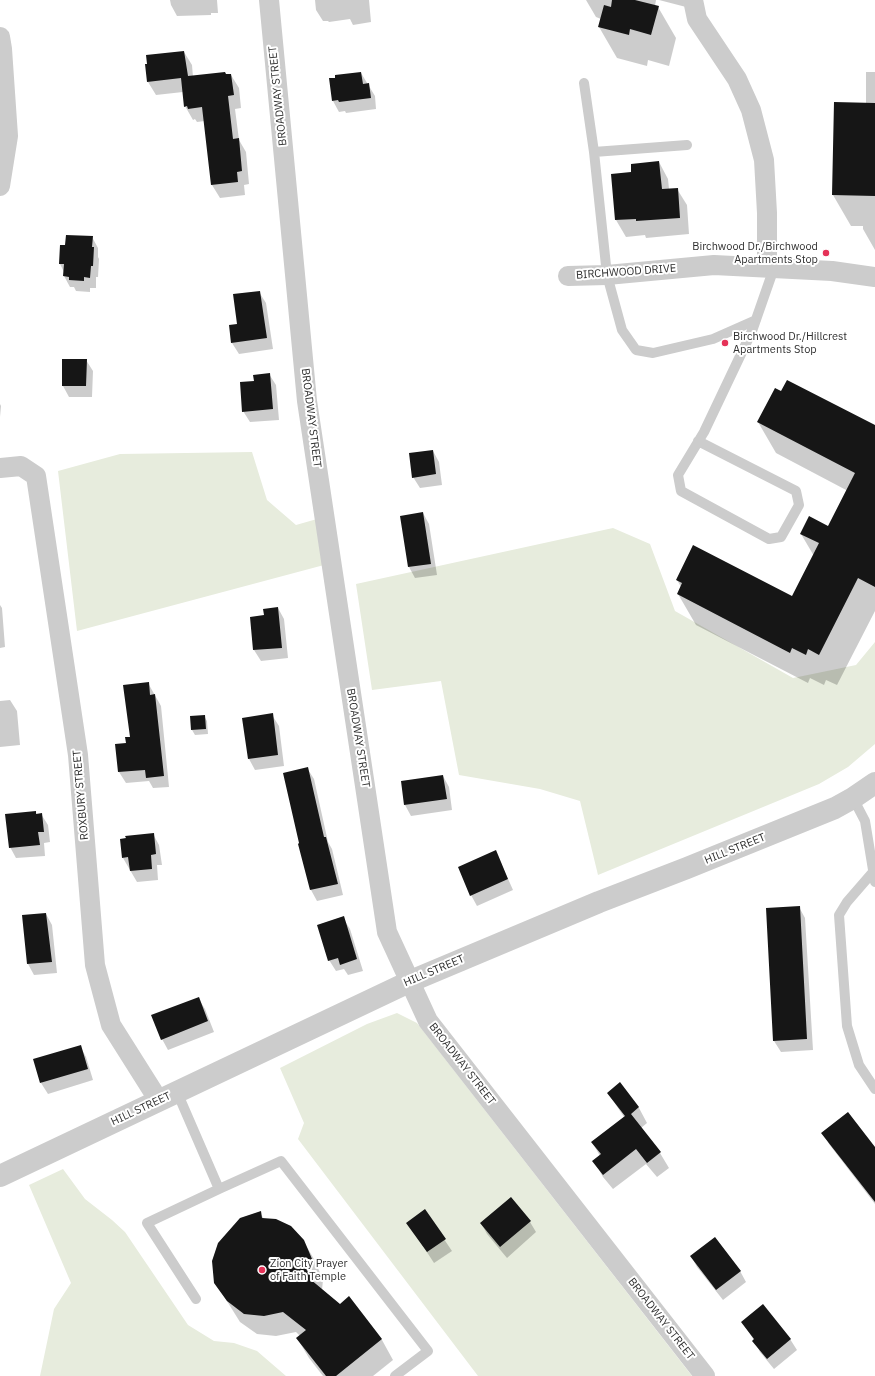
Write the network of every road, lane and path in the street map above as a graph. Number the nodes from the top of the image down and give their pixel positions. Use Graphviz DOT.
graph roads {
  1 [pos="268,0"];
  2 [pos="692,0"];
  3 [pos="0,37"];
  4 [pos="584,83"];
  5 [pos="687,145"];
  6 [pos="594,152"];
  7 [pos="0,186"];
  8 [pos="771,268"];
  9 [pos="606,275"];
  10 [pos="568,276"];
  11 [pos="875,277"];
  12 [pos="756,320"];
  13 [pos="698,441"];
  14 [pos="0,468"];
  15 [pos="875,783"];
  16 [pos="854,798"];
  17 [pos="873,872"];
  18 [pos="875,882"];
  19 [pos="411,981"];
  20 [pos="875,1089"];
  21 [pos="168,1097"];
  22 [pos="0,1176"];
  23 [pos="219,1189"];
  24 [pos="196,1299"];
  25 [pos="395,1376"];
  26 [pos="705,1376"];
  1 -- 19 [label="street, BROADWAY STREET"];
  2 -- 8 [label="street"];
  3 -- 7 [label="street"];
  4 -- 6 [label="lane"];
  5 -- 6 [label="lane"];
  6 -- 9 [label="lane"];
  8 -- 9 [label="street, BIRCHWOOD DRIVE"];
  8 -- 11 [label="street, BIRCHWOOD DRIVE"];
  8 -- 12 [label="lane"];
  9 -- 10 [label="street, BIRCHWOOD DRIVE"];
  9 -- 12 [label="lane"];
  12 -- 13 [label="lane"];
  13 -- 13 [label="lane"];
  14 -- 21 [label="street, ROXBURY STREET"];
  15 -- 16 [label="street, HILL STREET"];
  16 -- 17 [label="lane"];
  16 -- 19 [label="street, HILL STREET"];
  17 -- 18 [label="lane"];
  17 -- 20 [label="lane"];
  19 -- 21 [label="street, HILL STREET"];
  19 -- 26 [label="street, BROADWAY STREET"];
  21 -- 22 [label="street, HILL STREET"];
  21 -- 23 [label="lane"];
  23 -- 24 [label="lane"];
  23 -- 25 [label="lane"];
}
